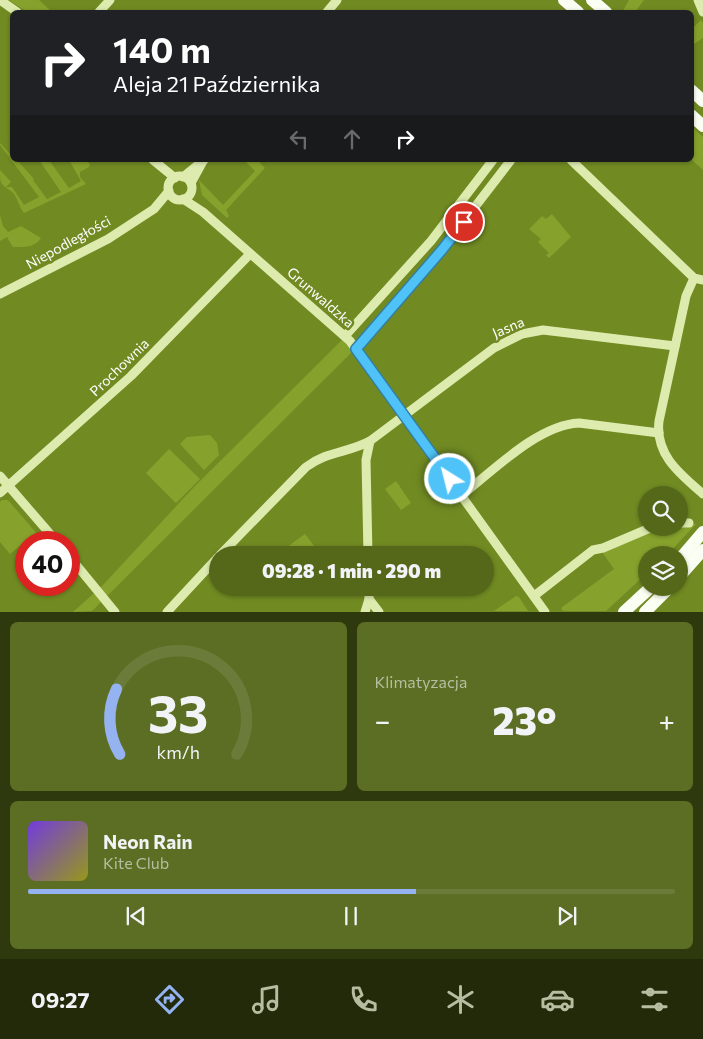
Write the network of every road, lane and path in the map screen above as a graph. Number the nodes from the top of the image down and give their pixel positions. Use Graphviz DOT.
graph roads {
  1 [pos="0,0"];
  2 [pos="110,0"];
  3 [pos="337,0"];
  4 [pos="564,0"];
  5 [pos="592,0"];
  6 [pos="14,10"];
  7 [pos="101,10"];
  8 [pos="329,10"];
  9 [pos="576,10"];
  10 [pos="604,10"];
  11 [pos="202,162"];
  12 [pos="491,162"];
  13 [pos="509,162"];
  14 [pos="573,162"];
  15 [pos="155,163"];
  16 [pos="180,187"];
  17 [pos="250,254"];
  18 [pos="699,279"];
  19 [pos="0,294"];
  20 [pos="345,336"];
  21 [pos="675,346"];
  22 [pos="356,349"];
  23 [pos="403,416"];
  24 [pos="659,433"];
  25 [pos="370,441"];
  26 [pos="351,449"];
  27 [pos="366,460"];
  28 [pos="0,476"];
  29 [pos="9,485"];
  30 [pos="0,493"];
  31 [pos="703,494"];
  32 [pos="462,495"];
  33 [pos="48,531"];
  34 [pos="703,532"];
  35 [pos="638,533"];
  36 [pos="228,546"];
  37 [pos="368,546"];
  38 [pos="688,550"];
  39 [pos="703,550"];
  40 [pos="209,566"];
  41 [pos="688,567"];
  42 [pos="80,569"];
  43 [pos="534,596"];
  44 [pos="641,596"];
  45 [pos="662,596"];
  46 [pos="369,598"];
  47 [pos="116,612"];
  48 [pos="167,612"];
  49 [pos="364,612"];
  50 [pos="379,612"];
  51 [pos="545,612"];
  52 [pos="624,612"];
  53 [pos="645,612"];
  1 -- 6 [label="street"];
  2 -- 7 [label="street"];
  3 -- 8 [label="street"];
  4 -- 9 [label="main road"];
  5 -- 10 [label="main road"];
  11 -- 16 [label="street, Niepodległości"];
  12 -- 20 [label="street"];
  13 -- 22 [label="street"];
  14 -- 18 [label="street"];
  15 -- 16 [label="street, Grunwaldzka"];
  16 -- 17 [label="street, Grunwaldzka"];
  16 -- 19 [label="street, Niepodległości"];
  17 -- 20 [label="street, Grunwaldzka"];
  17 -- 29 [label="street, Prochownia"];
  18 -- 21 [label="street"];
  20 -- 22 [label="street, Grunwaldzka"];
  21 -- 23 [label="street, Jasna"];
  21 -- 24 [label="street"];
  22 -- 23 [label="street, Grunwaldzka"];
  23 -- 25 [label="street, Jasna"];
  23 -- 32 [label="street, Grunwaldzka"];
  24 -- 31 [label="street"];
  24 -- 32 [label="street"];
  25 -- 26 [label="street, Jasna"];
  25 -- 27 [label="street"];
  26 -- 27 [label="street"];
  26 -- 36 [label="street, Jasna"];
  27 -- 37 [label="street"];
  28 -- 29 [label="street"];
  29 -- 30 [label="street, Prochownia"];
  29 -- 33 [label="street"];
  32 -- 43 [label="street, Grunwaldzka"];
  34 -- 38 [label="main road"];
  35 -- 43 [label="street"];
  39 -- 41 [label="main road"];
  40 -- 48 [label="street, Jasna"];
  42 -- 47 [label="street"];
  43 -- 51 [label="street, Grunwaldzka"];
  44 -- 52 [label="main road"];
  45 -- 53 [label="main road"];
  46 -- 49 [label="street"];
  46 -- 50 [label="street"];
}
